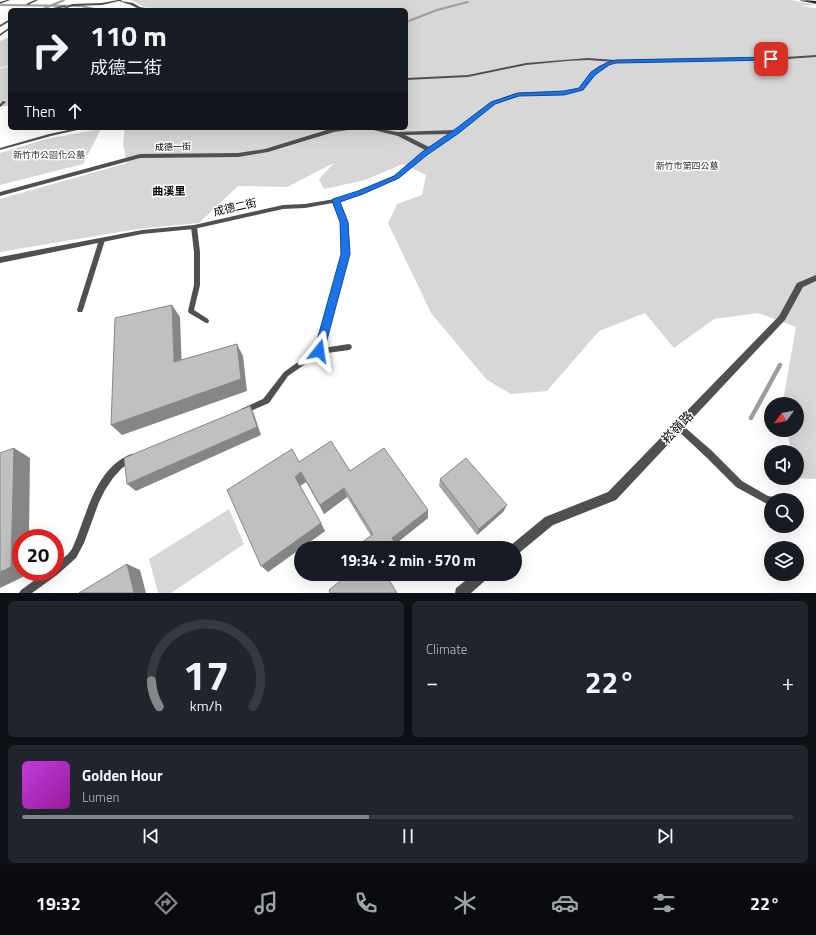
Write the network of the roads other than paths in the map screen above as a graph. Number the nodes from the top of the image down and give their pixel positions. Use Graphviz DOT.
graph roads {
  1 [pos="9,0"];
  2 [pos="37,0"];
  3 [pos="83,0"];
  4 [pos="120,0"];
  5 [pos="802,0"];
  6 [pos="805,0"];
  7 [pos="816,2"];
  8 [pos="0,3"];
  9 [pos="27,4"];
  10 [pos="72,5"];
  11 [pos="52,8"];
  12 [pos="66,8"];
  13 [pos="139,8"];
  14 [pos="816,56"];
  15 [pos="616,61"];
  16 [pos="408,79"];
  17 [pos="4,102"];
  18 [pos="0,106"];
  19 [pos="74,130"];
  20 [pos="333,130"];
  21 [pos="378,130"];
  22 [pos="456,132"];
  23 [pos="397,134"];
  24 [pos="0,149"];
  25 [pos="430,150"];
  26 [pos="0,194"];
  27 [pos="336,201"];
  28 [pos="194,227"];
  29 [pos="102,240"];
  30 [pos="0,260"];
  31 [pos="816,278"];
  32 [pos="80,310"];
  33 [pos="206,321"];
  34 [pos="349,347"];
  35 [pos="319,351"];
  36 [pos="237,413"];
  37 [pos="678,426"];
  38 [pos="142,453"];
  39 [pos="764,498"];
  40 [pos="522,543"];
  41 [pos="64,562"];
  42 [pos="41,581"];
  43 [pos="476,581"];
  44 [pos="24,593"];
  45 [pos="461,593"];
  1 -- 8 [label="lane"];
  2 -- 9 [label="lane"];
  3 -- 10 [label="lane"];
  4 -- 10 [label="lane"];
  4 -- 13 [label="lane"];
  5 -- 7 [label="lane"];
  6 -- 7 [label="street"];
  10 -- 11 [label="lane"];
  10 -- 12 [label="lane"];
  14 -- 15 [label="street"];
  15 -- 16 [label="lane"];
  15 -- 22 [label="street"];
  17 -- 18 [label="lane"];
  19 -- 24 [label="lane"];
  20 -- 26 [label="street, 成德一街"];
  21 -- 23 [label="street"];
  22 -- 23 [label="street"];
  22 -- 25 [label="street, 成德二街"];
  23 -- 25 [label="street"];
  25 -- 27 [label="street, 成德二街"];
  27 -- 28 [label="street, 成德二街"];
  27 -- 35 [label="lane"];
  28 -- 29 [label="street, 成德二街"];
  28 -- 33 [label="lane"];
  29 -- 30 [label="street, 成德二街"];
  29 -- 32 [label="lane"];
  31 -- 37 [label="street, 崧嶺路"];
  34 -- 35 [label="lane"];
  35 -- 36 [label="lane"];
  37 -- 39 [label="lane"];
  37 -- 40 [label="street, 崧嶺路"];
  38 -- 41 [label="lane"];
  42 -- 44 [label="lane"];
  43 -- 45 [label="street"];
}
